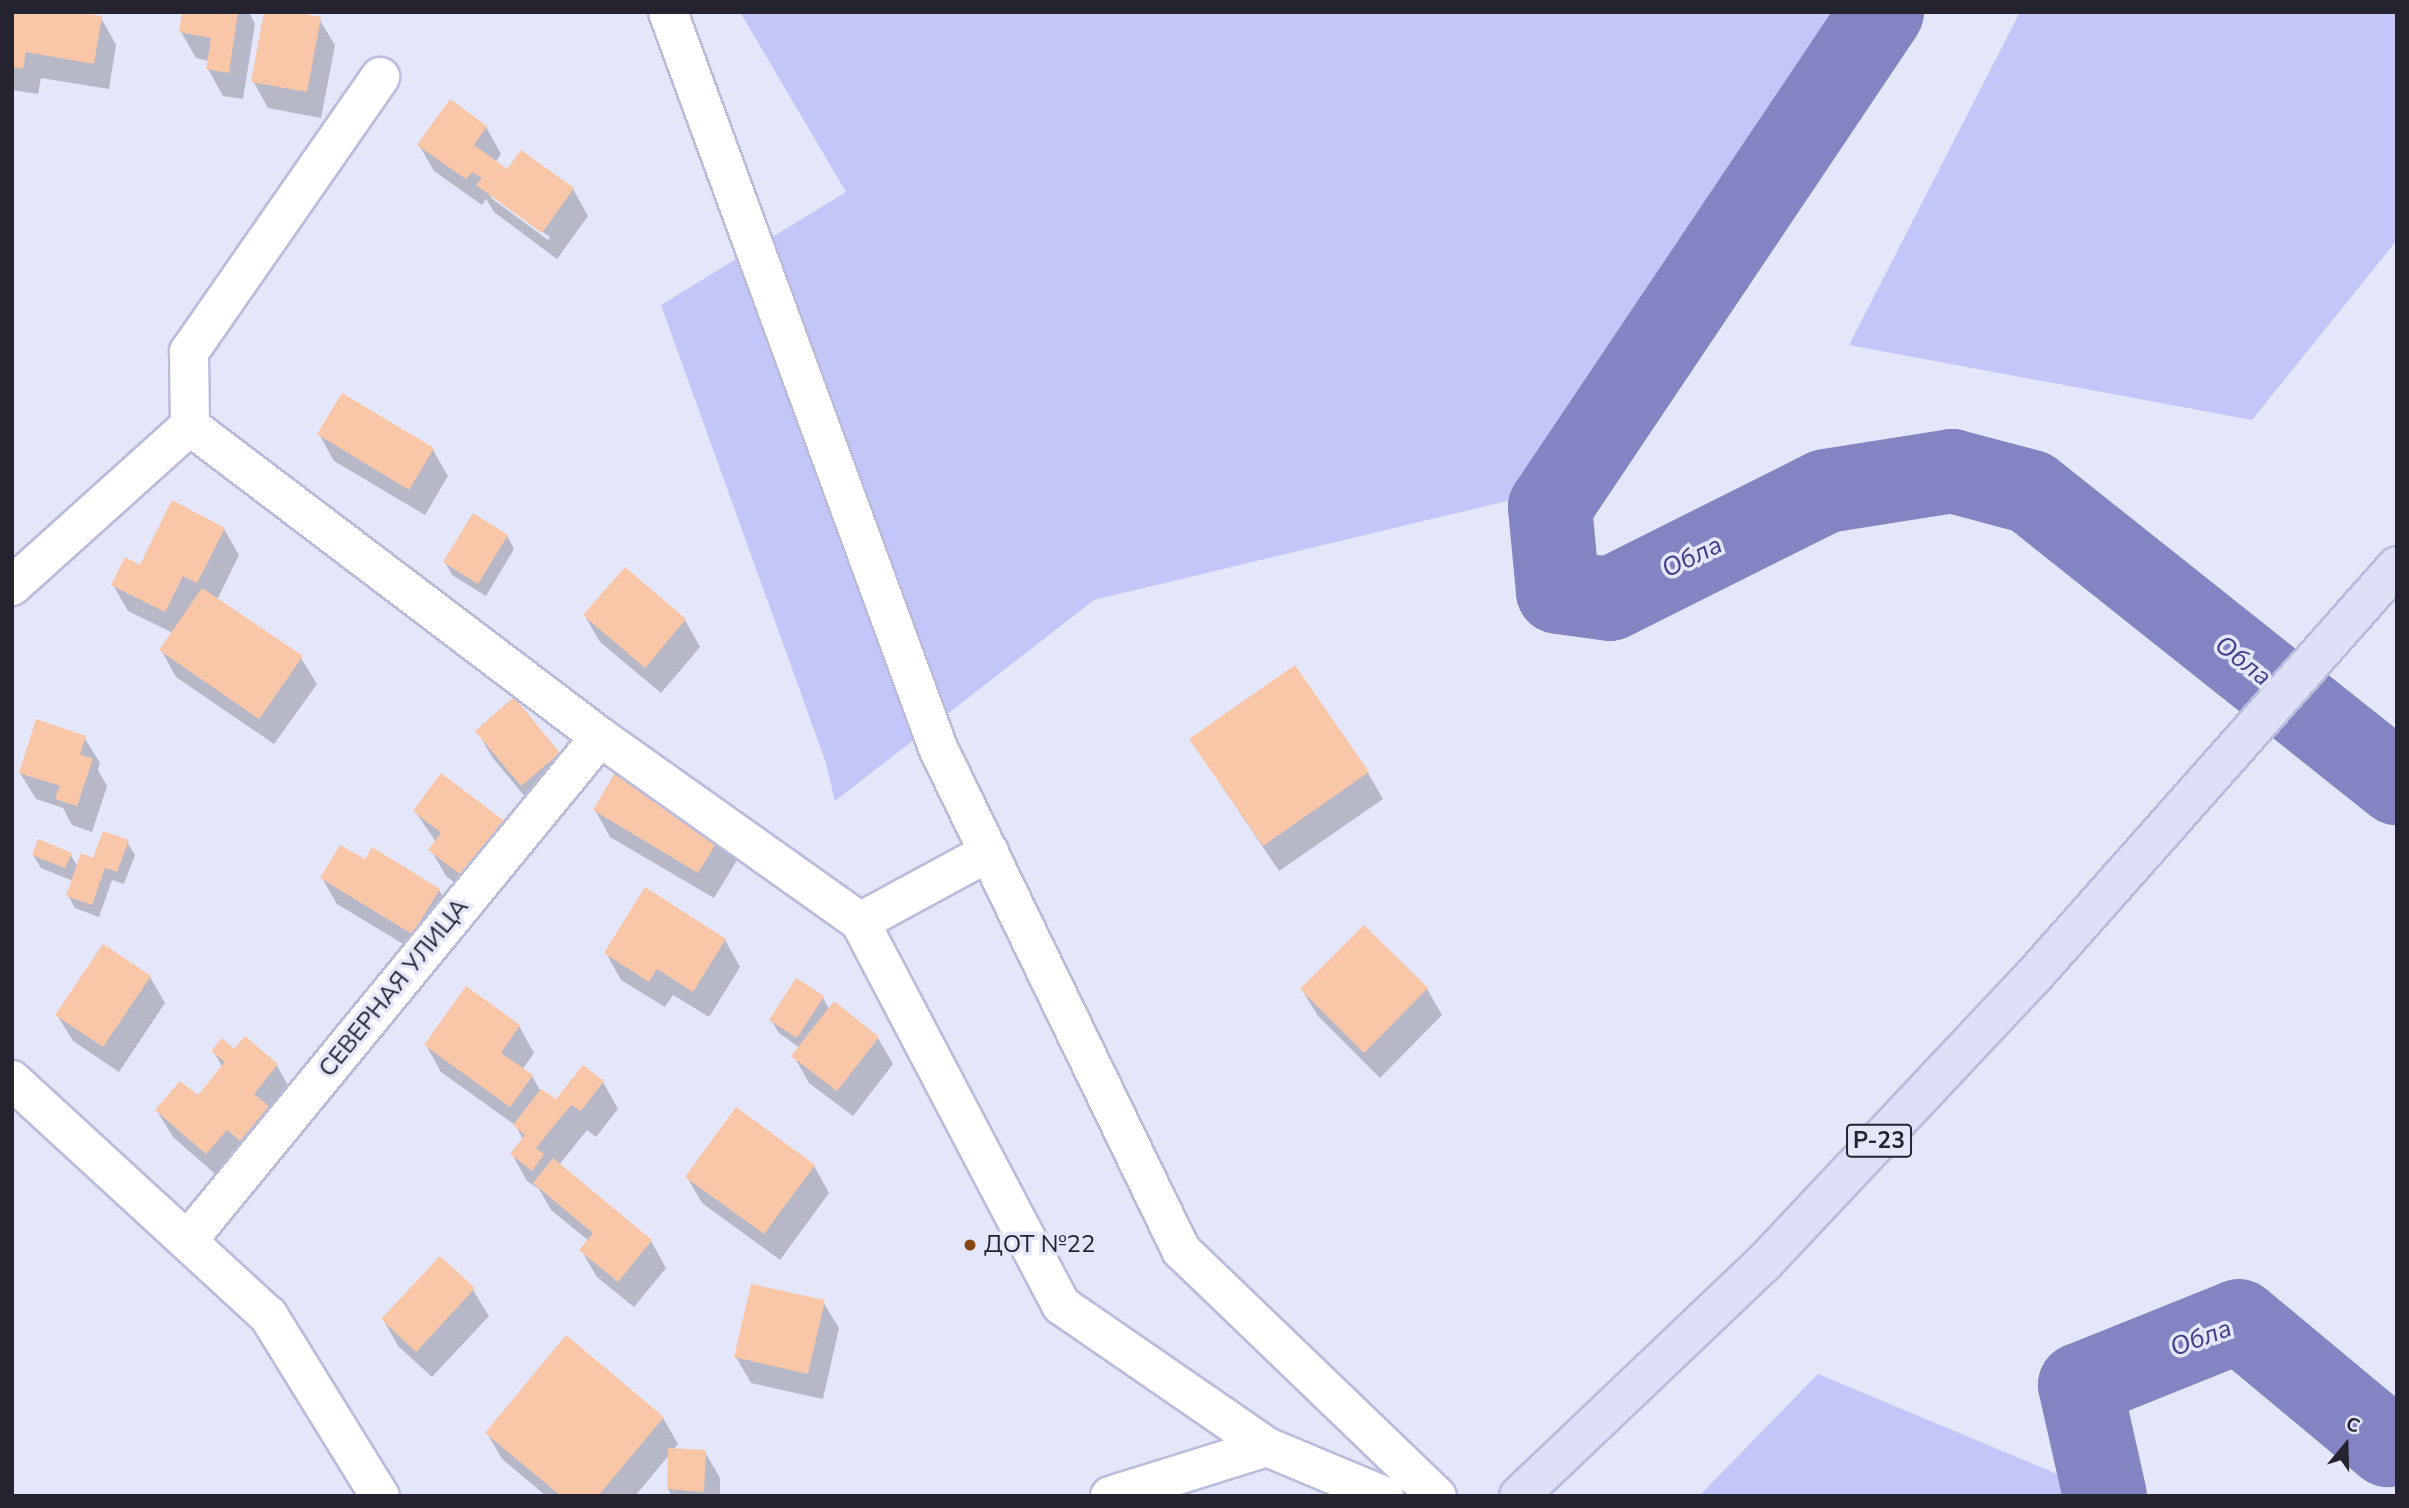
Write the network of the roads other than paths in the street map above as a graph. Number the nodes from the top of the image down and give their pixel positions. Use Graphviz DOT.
graph roads {
  1 [pos="668,12"];
  2 [pos="380,77"];
  3 [pos="190,426"];
  4 [pos="2391,572"];
  5 [pos="12,586"];
  6 [pos="600,737"];
  7 [pos="989,852"];
  8 [pos="860,922"];
  9 [pos="12,1080"];
  10 [pos="188,1240"];
  11 [pos="1266,1447"];
  12 [pos="373,1495"];
  13 [pos="1111,1496"];
  14 [pos="1384,1496"];
  15 [pos="1437,1496"];
  16 [pos="1519,1496"];
  1 -- 7 [label="street"];
  2 -- 3 [label="street"];
  3 -- 5 [label="street"];
  3 -- 6 [label="street"];
  4 -- 16 [label="main road, Р-23"];
  6 -- 8 [label="street"];
  6 -- 10 [label="street, СЕВЕРНАЯ УЛИЦА"];
  7 -- 8 [label="street"];
  7 -- 15 [label="street"];
  8 -- 11 [label="street"];
  9 -- 10 [label="street"];
  10 -- 12 [label="street"];
  11 -- 13 [label="street"];
  11 -- 14 [label="street"];
}
